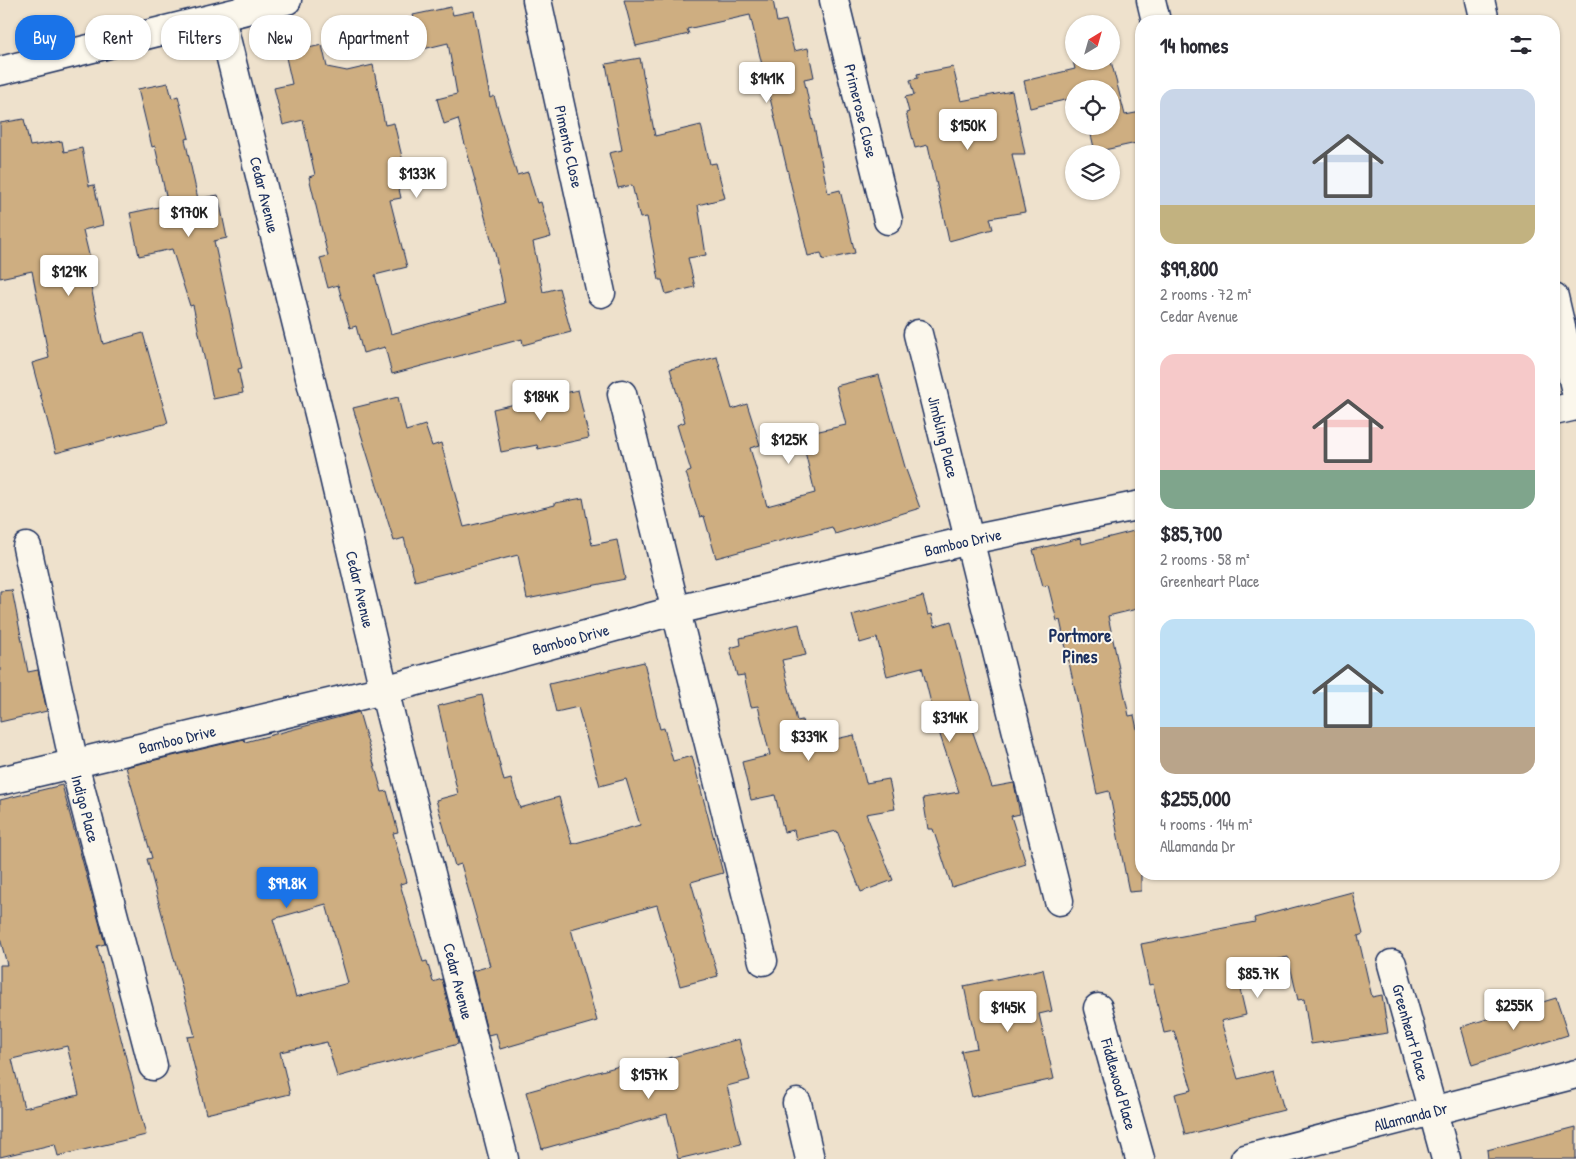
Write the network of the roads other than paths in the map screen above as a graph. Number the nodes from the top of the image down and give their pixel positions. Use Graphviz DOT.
graph roads {
  1 [pos="287,0"];
  2 [pos="537,0"];
  3 [pos="834,0"];
  4 [pos="1151,0"];
  5 [pos="1480,0"];
  6 [pos="232,15"];
  7 [pos="1155,15"];
  8 [pos="1484,15"];
  9 [pos="161,32"];
  10 [pos="231,60"];
  11 [pos="0,71"];
  12 [pos="888,220"];
  13 [pos="601,293"];
  14 [pos="1560,324"];
  15 [pos="918,334"];
  16 [pos="1576,392"];
  17 [pos="622,394"];
  18 [pos="1576,406"];
  19 [pos="1560,410"];
  20 [pos="1135,506"];
  21 [pos="970,540"];
  22 [pos="26,548"];
  23 [pos="677,610"];
  24 [pos="384,690"];
  25 [pos="74,764"];
  26 [pos="0,781"];
  27 [pos="1059,902"];
  28 [pos="763,961"];
  29 [pos="1392,964"];
  30 [pos="1098,1008"];
  31 [pos="154,1066"];
  32 [pos="1576,1074"];
  33 [pos="797,1103"];
  34 [pos="1431,1110"];
  35 [pos="504,1159"];
  36 [pos="810,1159"];
  37 [pos="1140,1159"];
  38 [pos="1245,1159"];
  39 [pos="1446,1159"];
  1 -- 6 [label="street"];
  2 -- 13 [label="street, Pimento Close"];
  3 -- 12 [label="street, Primerose Close"];
  4 -- 7 [label="street"];
  5 -- 8 [label="street"];
  9 -- 11 [label="street"];
  10 -- 24 [label="street, Cedar Avenue"];
  14 -- 16 [label="street"];
  15 -- 21 [label="street, Jimbling Place"];
  17 -- 23 [label="street"];
  18 -- 19 [label="street"];
  20 -- 21 [label="street, Bamboo Drive"];
  21 -- 23 [label="street, Bamboo Drive"];
  21 -- 27 [label="street, Jimbling Place"];
  22 -- 25 [label="street, Indigo Place"];
  23 -- 24 [label="street, Bamboo Drive"];
  23 -- 28 [label="street"];
  24 -- 25 [label="street, Bamboo Drive"];
  24 -- 35 [label="street, Cedar Avenue"];
  25 -- 26 [label="street, Bamboo Drive"];
  25 -- 31 [label="street, Indigo Place"];
  29 -- 34 [label="street, Greenheart Place"];
  30 -- 37 [label="street, Fiddlewood Place"];
  32 -- 34 [label="street, Allamanda Dr"];
  33 -- 36 [label="street"];
  34 -- 38 [label="street, Allamanda Dr"];
  34 -- 39 [label="street, Greenheart Place"];
}
